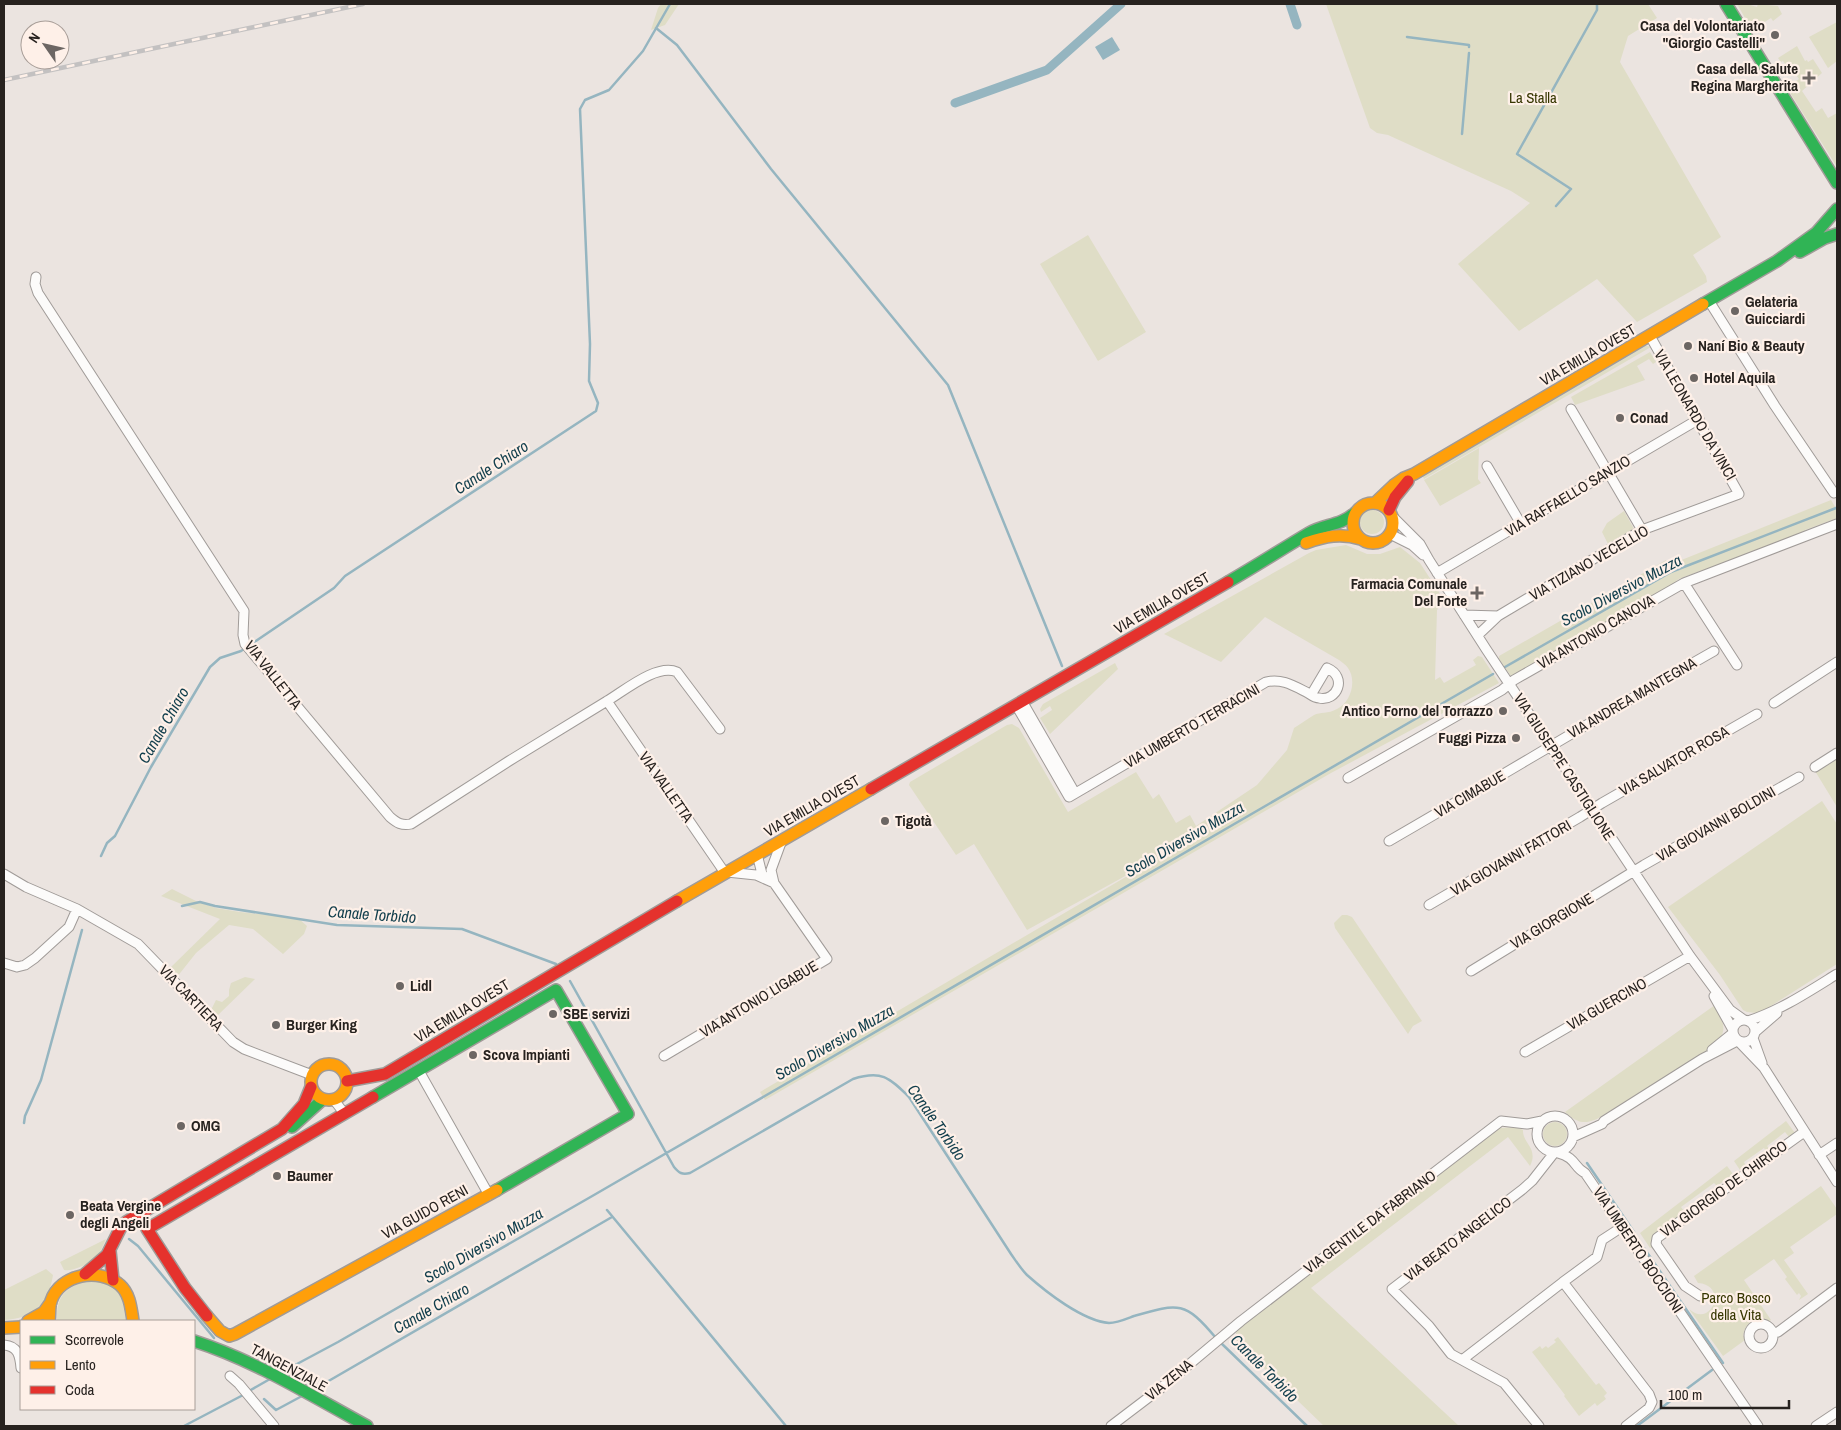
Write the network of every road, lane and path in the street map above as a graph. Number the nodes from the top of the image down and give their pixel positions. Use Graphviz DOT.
graph roads {
  1 [pos="1726,4"];
  2 [pos="1835,180"];
  3 [pos="1837,192"];
  4 [pos="1835,210"];
  5 [pos="1837,233"];
  6 [pos="1777,261"];
  7 [pos="36,277"];
  8 [pos="1708,301"];
  9 [pos="1650,336"];
  10 [pos="1571,409"];
  11 [pos="1698,420"];
  12 [pos="1487,466"];
  13 [pos="1608,473"];
  14 [pos="1414,474"];
  15 [pos="1739,494"];
  16 [pos="1834,494"];
  17 [pos="1375,503"];
  18 [pos="1391,513"];
  19 [pos="1355,514"];
  20 [pos="1521,524"];
  21 [pos="1837,524"];
  22 [pos="1642,530"];
  23 [pos="1390,534"];
  24 [pos="1361,539"];
  25 [pos="1289,547"];
  26 [pos="1429,560"];
  27 [pos="1438,572"];
  28 [pos="1684,582"];
  29 [pos="1464,614"];
  30 [pos="1486,616"];
  31 [pos="1498,616"];
  32 [pos="1471,625"];
  33 [pos="1478,635"];
  34 [pos="1714,651"];
  35 [pos="1837,662"];
  36 [pos="1737,665"];
  37 [pos="1509,683"];
  38 [pos="1311,695"];
  39 [pos="607,702"];
  40 [pos="1019,703"];
  41 [pos="1774,703"];
  42 [pos="1757,714"];
  43 [pos="720,729"];
  44 [pos="1550,746"];
  45 [pos="1837,753"];
  46 [pos="1815,768"];
  47 [pos="1799,777"];
  48 [pos="1348,778"];
  49 [pos="1592,809"];
  50 [pos="782,840"];
  51 [pos="1389,841"];
  52 [pos="757,854"];
  53 [pos="726,872"];
  54 [pos="1633,872"];
  55 [pos="4,874"];
  56 [pos="770,877"];
  57 [pos="1429,905"];
  58 [pos="77,909"];
  59 [pos="1690,956"];
  60 [pos="4,963"];
  61 [pos="1471,971"];
  62 [pos="1702,973"];
  63 [pos="1837,974"];
  64 [pos="1791,1002"];
  65 [pos="1746,1021"];
  66 [pos="1754,1035"];
  67 [pos="1735,1036"];
  68 [pos="1525,1052"];
  69 [pos="664,1056"];
  70 [pos="1764,1068"];
  71 [pos="419,1071"];
  72 [pos="312,1075"];
  73 [pos="347,1081"];
  74 [pos="311,1087"];
  75 [pos="322,1100"];
  76 [pos="334,1100"];
  77 [pos="344,1113"];
  78 [pos="628,1114"];
  79 [pos="1604,1120"];
  80 [pos="1542,1121"];
  81 [pos="1568,1121"];
  82 [pos="1518,1123"];
  83 [pos="282,1129"];
  84 [pos="1804,1132"];
  85 [pos="1572,1139"];
  86 [pos="1538,1142"];
  87 [pos="1837,1143"];
  88 [pos="1556,1153"];
  89 [pos="1819,1155"];
  90 [pos="1585,1173"];
  91 [pos="1532,1181"];
  92 [pos="1837,1182"];
  93 [pos="489,1194"];
  94 [pos="1622,1227"];
  95 [pos="110,1251"];
  96 [pos="85,1274"];
  97 [pos="114,1280"];
  98 [pos="1563,1282"];
  99 [pos="1837,1288"];
  100 [pos="1700,1296"];
  101 [pos="51,1302"];
  102 [pos="133,1316"];
  103 [pos="30,1320"];
  104 [pos="49,1320"];
  105 [pos="1773,1333"];
  106 [pos="236,1334"];
  107 [pos="1226,1334"];
  108 [pos="195,1341"];
  109 [pos="4,1345"];
  110 [pos="1462,1360"];
  111 [pos="20,1364"];
  112 [pos="230,1376"];
  113 [pos="1837,1412"];
  114 [pos="274,1426"];
  115 [pos="367,1426"];
  116 [pos="1111,1426"];
  117 [pos="1539,1426"];
  118 [pos="1626,1426"];
  119 [pos="1758,1426"];
  120 [pos="1816,1426"];
  1 -- 2 [label="main road"];
  2 -- 3 [label="main road"];
  4 -- 5 [label="main road, VIA EMILIA OVEST"];
  4 -- 6 [label="main road, VIA EMILIA OVEST"];
  5 -- 6 [label="main road, VIA EMILIA OVEST"];
  6 -- 8 [label="main road, VIA EMILIA OVEST"];
  7 -- 39 [label="street, VIA VALLETTA"];
  8 -- 9 [label="main road, VIA EMILIA OVEST"];
  8 -- 16 [label="street"];
  9 -- 11 [label="street, VIA LEONARDO DA VINCI"];
  9 -- 14 [label="main road, VIA EMILIA OVEST"];
  10 -- 13 [label="street"];
  11 -- 13 [label="street, VIA RAFFAELLO SANZIO"];
  11 -- 15 [label="street, VIA LEONARDO DA VINCI"];
  12 -- 20 [label="street"];
  13 -- 20 [label="street, VIA RAFFAELLO SANZIO"];
  13 -- 22 [label="street"];
  14 -- 17 [label="main road, VIA EMILIA OVEST"];
  14 -- 18 [label="main road, VIA EMILIA OVEST"];
  15 -- 22 [label="street, VIA TIZIANO VECELLIO"];
  17 -- 18 [label="main road"];
  17 -- 19 [label="main road"];
  18 -- 23 [label="main road"];
  18 -- 26 [label="street, VIA GIUSEPPE CASTIGLIONE"];
  19 -- 24 [label="main road"];
  19 -- 25 [label="main road, VIA EMILIA OVEST"];
  20 -- 27 [label="street, VIA RAFFAELLO SANZIO"];
  21 -- 28 [label="street, VIA ANTONIO CANOVA"];
  22 -- 31 [label="street, VIA TIZIANO VECELLIO"];
  23 -- 24 [label="main road"];
  23 -- 26 [label="street, VIA GIUSEPPE CASTIGLIONE"];
  24 -- 25 [label="main road, VIA EMILIA OVEST"];
  25 -- 40 [label="main road, VIA EMILIA OVEST"];
  26 -- 27 [label="street, VIA GIUSEPPE CASTIGLIONE"];
  27 -- 29 [label="street, VIA GIUSEPPE CASTIGLIONE"];
  28 -- 36 [label="street"];
  28 -- 37 [label="street, VIA ANTONIO CANOVA"];
  29 -- 30 [label="street"];
  29 -- 32 [label="street, VIA GIUSEPPE CASTIGLIONE"];
  30 -- 31 [label="street"];
  30 -- 32 [label="street"];
  31 -- 33 [label="street, VIA TIZIANO VECELLIO"];
  32 -- 33 [label="street, VIA GIUSEPPE CASTIGLIONE"];
  33 -- 37 [label="street, VIA GIUSEPPE CASTIGLIONE"];
  34 -- 44 [label="street, VIA ANDREA MANTEGNA"];
  35 -- 41 [label="street"];
  37 -- 44 [label="street, VIA GIUSEPPE CASTIGLIONE"];
  37 -- 48 [label="street, VIA ANTONIO CANOVA"];
  38 -- 40 [label="street, VIA UMBERTO TERRACINI"];
  39 -- 43 [label="street, VIA VALLETTA"];
  39 -- 53 [label="street, VIA VALLETTA"];
  40 -- 50 [label="main road, VIA EMILIA OVEST"];
  42 -- 49 [label="street, VIA SALVATOR ROSA"];
  44 -- 49 [label="street, VIA GIUSEPPE CASTIGLIONE"];
  44 -- 51 [label="street, VIA CIMABUE"];
  45 -- 46 [label="street"];
  47 -- 54 [label="street, VIA GIOVANNI BOLDINI"];
  49 -- 54 [label="street, VIA GIUSEPPE CASTIGLIONE"];
  49 -- 57 [label="street, VIA GIOVANNI FATTORI"];
  50 -- 52 [label="main road, VIA EMILIA OVEST"];
  50 -- 56 [label="street"];
  52 -- 53 [label="main road, VIA EMILIA OVEST"];
  52 -- 56 [label="street, VIA ANTONIO LIGABUE"];
  53 -- 56 [label="street"];
  53 -- 73 [label="main road, VIA EMILIA OVEST"];
  54 -- 59 [label="street, VIA GIUSEPPE CASTIGLIONE"];
  54 -- 61 [label="street, VIA GIORGIONE"];
  55 -- 58 [label="street, VIA CARTIERA"];
  56 -- 69 [label="street, VIA ANTONIO LIGABUE"];
  58 -- 60 [label="street"];
  58 -- 72 [label="street, VIA CARTIERA"];
  59 -- 62 [label="street, VIA GIUSEPPE CASTIGLIONE"];
  59 -- 68 [label="street, VIA GUERCINO"];
  62 -- 65 [label="street, VIA GIUSEPPE CASTIGLIONE"];
  62 -- 67 [label="street, VIA GIUSEPPE CASTIGLIONE"];
  63 -- 64 [label="street"];
  64 -- 65 [label="street"];
  64 -- 66 [label="street"];
  65 -- 66 [label="street"];
  65 -- 67 [label="street"];
  66 -- 67 [label="street"];
  66 -- 70 [label="street, VIA GIUSEPPE CASTIGLIONE"];
  67 -- 70 [label="street, VIA GIUSEPPE CASTIGLIONE"];
  67 -- 79 [label="street"];
  70 -- 84 [label="street, VIA GIUSEPPE CASTIGLIONE"];
  71 -- 77 [label="main road, VIA EMILIA OVEST"];
  71 -- 78 [label="main road, VIA EMILIA OVEST"];
  71 -- 93 [label="street"];
  72 -- 73 [label="main road"];
  72 -- 74 [label="main road"];
  73 -- 76 [label="main road"];
  74 -- 75 [label="main road"];
  74 -- 83 [label="main road"];
  75 -- 76 [label="main road"];
  75 -- 83 [label="main road"];
  76 -- 77 [label="street"];
  77 -- 106 [label="main road, VIA EMILIA OVEST"];
  78 -- 93 [label="main road, VIA GUIDO RENI"];
  79 -- 81 [label="street"];
  79 -- 85 [label="street"];
  80 -- 81 [label="street"];
  80 -- 82 [label="street, VIA GENTILE DA FABRIANO"];
  80 -- 86 [label="street"];
  81 -- 85 [label="street"];
  82 -- 86 [label="street"];
  82 -- 107 [label="street, VIA GENTILE DA FABRIANO"];
  83 -- 95 [label="main road"];
  84 -- 89 [label="street, VIA GIUSEPPE CASTIGLIONE"];
  84 -- 100 [label="street, VIA GIORGIO DE CHIRICO"];
  85 -- 88 [label="street"];
  85 -- 90 [label="street, VIA UMBERTO BOCCIONI"];
  86 -- 88 [label="street"];
  86 -- 91 [label="street"];
  87 -- 89 [label="street"];
  88 -- 90 [label="street, VIA UMBERTO BOCCIONI"];
  88 -- 91 [label="street, VIA BEATO ANGELICO"];
  89 -- 92 [label="street, VIA GIUSEPPE CASTIGLIONE"];
  90 -- 94 [label="street, VIA UMBERTO BOCCIONI"];
  91 -- 110 [label="street, VIA BEATO ANGELICO"];
  93 -- 106 [label="main road, VIA GUIDO RENI"];
  94 -- 98 [label="street"];
  94 -- 119 [label="street, VIA UMBERTO BOCCIONI"];
  95 -- 96 [label="main road"];
  95 -- 97 [label="main road"];
  96 -- 97 [label="main road"];
  96 -- 101 [label="main road"];
  97 -- 102 [label="main road"];
  98 -- 110 [label="street"];
  98 -- 118 [label="street"];
  99 -- 105 [label="street"];
  101 -- 103 [label="main road"];
  101 -- 104 [label="main road"];
  107 -- 116 [label="street, VIA ZENA"];
  108 -- 115 [label="main road, TANGENZIALE"];
  109 -- 111 [label="street"];
  110 -- 117 [label="street, VIA BEATO ANGELICO"];
  112 -- 114 [label="street"];
  113 -- 120 [label="street"];
}
